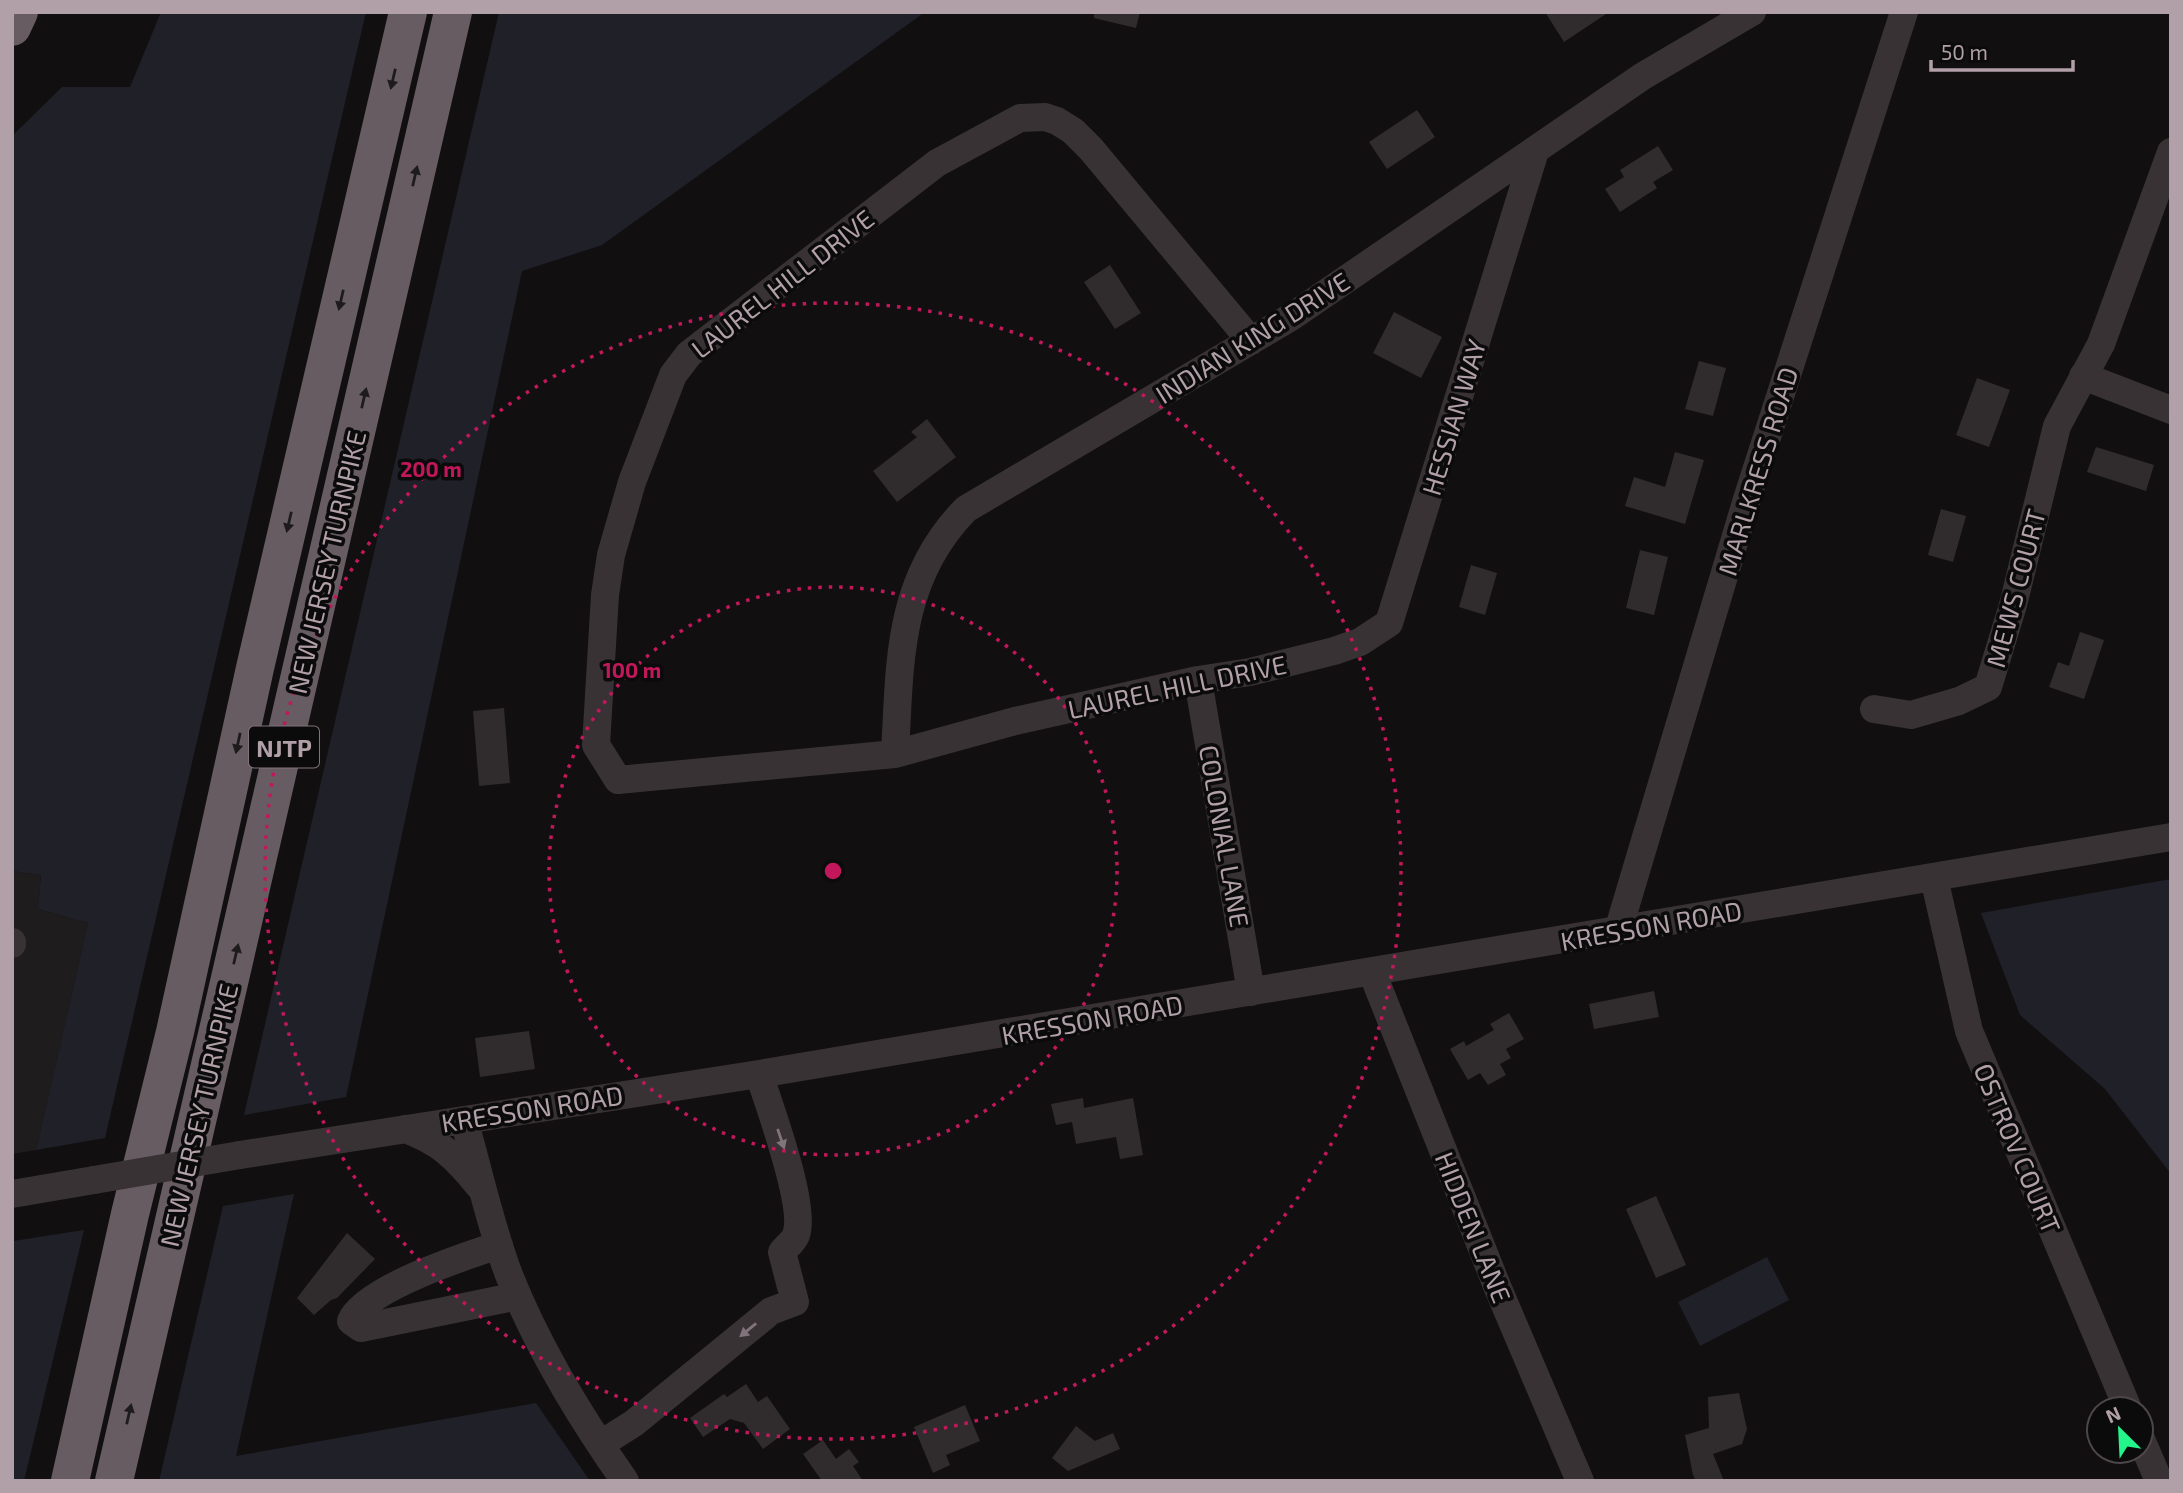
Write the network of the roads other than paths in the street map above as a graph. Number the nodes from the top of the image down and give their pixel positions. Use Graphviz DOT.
graph roads {
  1 [pos="19,12"];
  2 [pos="408,12"];
  3 [pos="453,12"];
  4 [pos="1752,12"];
  5 [pos="1904,12"];
  6 [pos="12,27"];
  7 [pos="1535,150"];
  8 [pos="2171,152"];
  9 [pos="1251,341"];
  10 [pos="2083,376"];
  11 [pos="2171,410"];
  12 [pos="1334,651"];
  13 [pos="1198,680"];
  14 [pos="1874,709"];
  15 [pos="895,754"];
  16 [pos="2171,837"];
  17 [pos="1934,878"];
  18 [pos="1618,931"];
  19 [pos="1372,972"];
  20 [pos="1251,992"];
  21 [pos="759,1074"];
  22 [pos="464,1120"];
  23 [pos="405,1129"];
  24 [pos="12,1194"];
  25 [pos="485,1194"];
  26 [pos="499,1245"];
  27 [pos="518,1296"];
  28 [pos="2122,1395"];
  29 [pos="601,1444"];
  30 [pos="71,1481"];
  31 [pos="114,1481"];
  32 [pos="625,1481"];
  33 [pos="1580,1481"];
  1 -- 6 [label="highway"];
  2 -- 30 [label="highway, NEW JERSEY TURNPIKE / NJTP, one-way"];
  31 -- 3 [label="highway, NEW JERSEY TURNPIKE / NJTP, one-way"];
  4 -- 7 [label="street, INDIAN KING DRIVE"];
  5 -- 18 [label="street, MARLKRESS ROAD"];
  7 -- 9 [label="street, INDIAN KING DRIVE"];
  7 -- 12 [label="street, HESSIAN WAY"];
  8 -- 10 [label="street"];
  9 -- 15 [label="street, INDIAN KING DRIVE"];
  9 -- 15 [label="street, LAUREL HILL DRIVE"];
  10 -- 11 [label="street"];
  10 -- 14 [label="street, MEWS COURT"];
  12 -- 13 [label="street, LAUREL HILL DRIVE"];
  13 -- 15 [label="street, LAUREL HILL DRIVE"];
  13 -- 20 [label="street, COLONIAL LANE"];
  16 -- 17 [label="street, KRESSON ROAD"];
  17 -- 18 [label="street, KRESSON ROAD"];
  17 -- 28 [label="street, OSTROV COURT"];
  18 -- 19 [label="street, KRESSON ROAD"];
  19 -- 20 [label="street, KRESSON ROAD"];
  19 -- 33 [label="street, HIDDEN LANE"];
  20 -- 21 [label="street, KRESSON ROAD"];
  21 -- 22 [label="street, KRESSON ROAD"];
  21 -- 29 [label="street, one-way"];
  22 -- 23 [label="street, KRESSON ROAD"];
  22 -- 25 [label="street"];
  23 -- 24 [label="street, KRESSON ROAD, bridge"];
  23 -- 25 [label="street"];
  25 -- 26 [label="street"];
  26 -- 27 [label="street"];
  26 -- 27 [label="street"];
  27 -- 29 [label="street"];
  29 -- 32 [label="street"];
}
